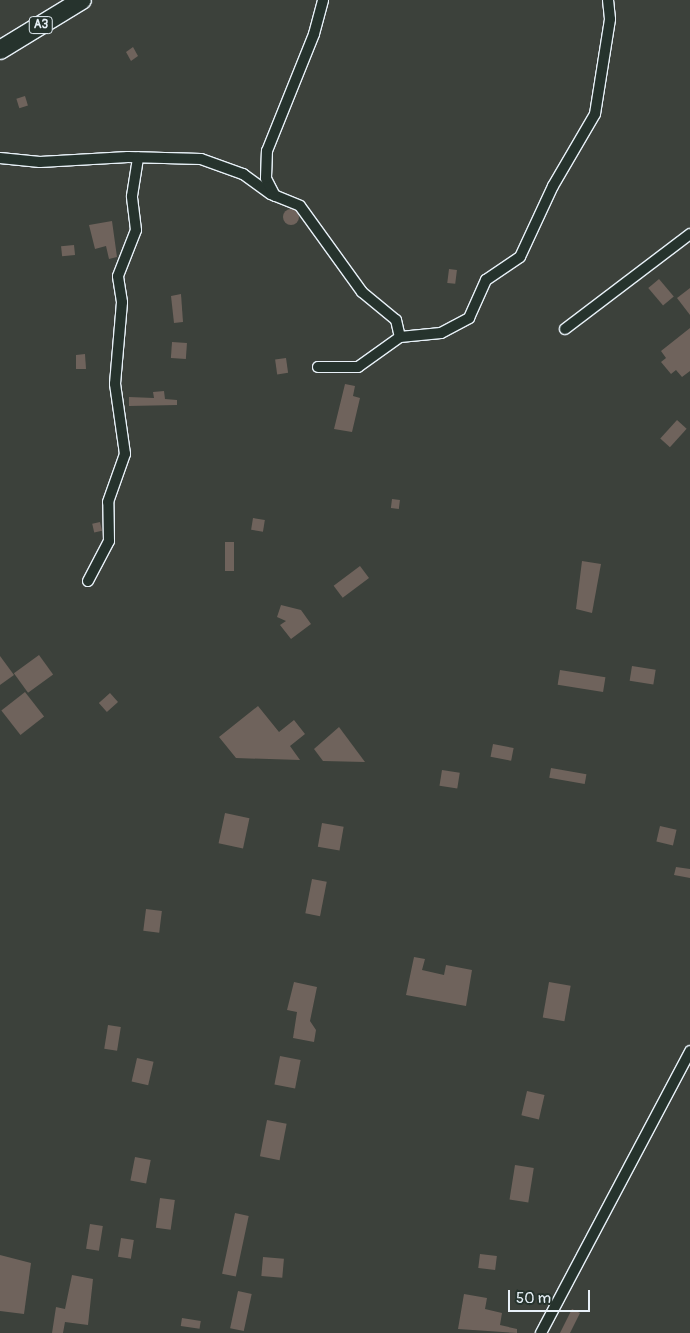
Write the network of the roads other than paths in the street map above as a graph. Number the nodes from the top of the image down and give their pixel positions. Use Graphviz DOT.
graph roads {
  1 [pos="82,0"];
  2 [pos="323,0"];
  3 [pos="608,0"];
  4 [pos="0,50"];
  5 [pos="138,157"];
  6 [pos="0,158"];
  7 [pos="275,196"];
  8 [pos="690,234"];
  9 [pos="565,329"];
  10 [pos="400,337"];
  11 [pos="318,367"];
  12 [pos="88,581"];
  13 [pos="690,1051"];
  14 [pos="541,1333"];
  1 -- 4 [label="highway, A3"];
  2 -- 7 [label="street"];
  3 -- 10 [label="street"];
  5 -- 6 [label="street"];
  5 -- 7 [label="street"];
  5 -- 12 [label="street"];
  7 -- 10 [label="street"];
  8 -- 9 [label="street"];
  10 -- 11 [label="street"];
  13 -- 14 [label="street"];
}
